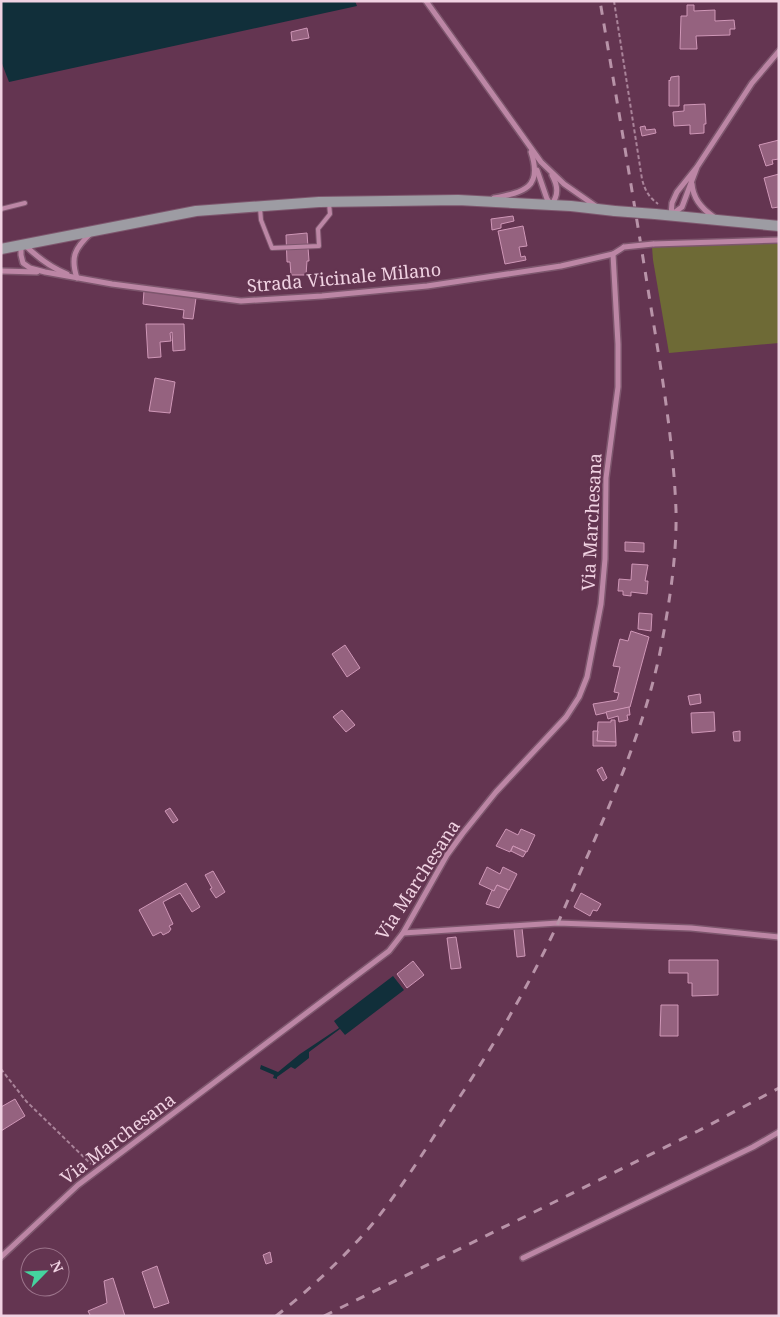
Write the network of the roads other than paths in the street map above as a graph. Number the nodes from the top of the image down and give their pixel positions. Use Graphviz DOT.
graph roads {
  1 [pos="426,1"];
  2 [pos="779,51"];
  3 [pos="530,149"];
  4 [pos="536,167"];
  5 [pos="697,167"];
  6 [pos="548,170"];
  7 [pos="693,179"];
  8 [pos="329,201"];
  9 [pos="482,201"];
  10 [pos="25,203"];
  11 [pos="551,205"];
  12 [pos="260,206"];
  13 [pos="1,209"];
  14 [pos="600,209"];
  15 [pos="671,215"];
  16 [pos="718,220"];
  17 [pos="779,226"];
  18 [pos="92,232"];
  19 [pos="779,240"];
  20 [pos="23,245"];
  21 [pos="1,249"];
  22 [pos="613,254"];
  23 [pos="1,272"];
  24 [pos="45,272"];
  25 [pos="77,278"];
  26 [pos="403,933"];
  27 [pos="779,937"];
  28 [pos="779,1132"];
  29 [pos="1,1257"];
  30 [pos="523,1258"];
  1 -- 3 [label="street"];
  2 -- 5 [label="street"];
  3 -- 4 [label="street"];
  3 -- 6 [label="street"];
  4 -- 9 [label="street"];
  4 -- 11 [label="street"];
  5 -- 7 [label="street"];
  5 -- 15 [label="street"];
  6 -- 11 [label="street"];
  6 -- 14 [label="street"];
  7 -- 15 [label="street"];
  7 -- 16 [label="street"];
  8 -- 9 [label="main road"];
  8 -- 12 [label="main road"];
  8 -- 12 [label="lane"];
  9 -- 11 [label="main road"];
  10 -- 13 [label="lane"];
  11 -- 14 [label="main road"];
  12 -- 18 [label="main road"];
  14 -- 15 [label="main road, bridge"];
  15 -- 16 [label="main road"];
  16 -- 17 [label="main road"];
  18 -- 20 [label="main road"];
  18 -- 25 [label="street"];
  19 -- 22 [label="street, Strada Vicinale Milano, bridge"];
  20 -- 21 [label="main road"];
  20 -- 24 [label="street"];
  20 -- 25 [label="street"];
  22 -- 25 [label="street, Strada Vicinale Milano"];
  22 -- 26 [label="street, Via Marchesana"];
  23 -- 24 [label="street"];
  24 -- 25 [label="street"];
  26 -- 27 [label="street"];
  26 -- 29 [label="street, Via Marchesana"];
  28 -- 30 [label="street"];
}
